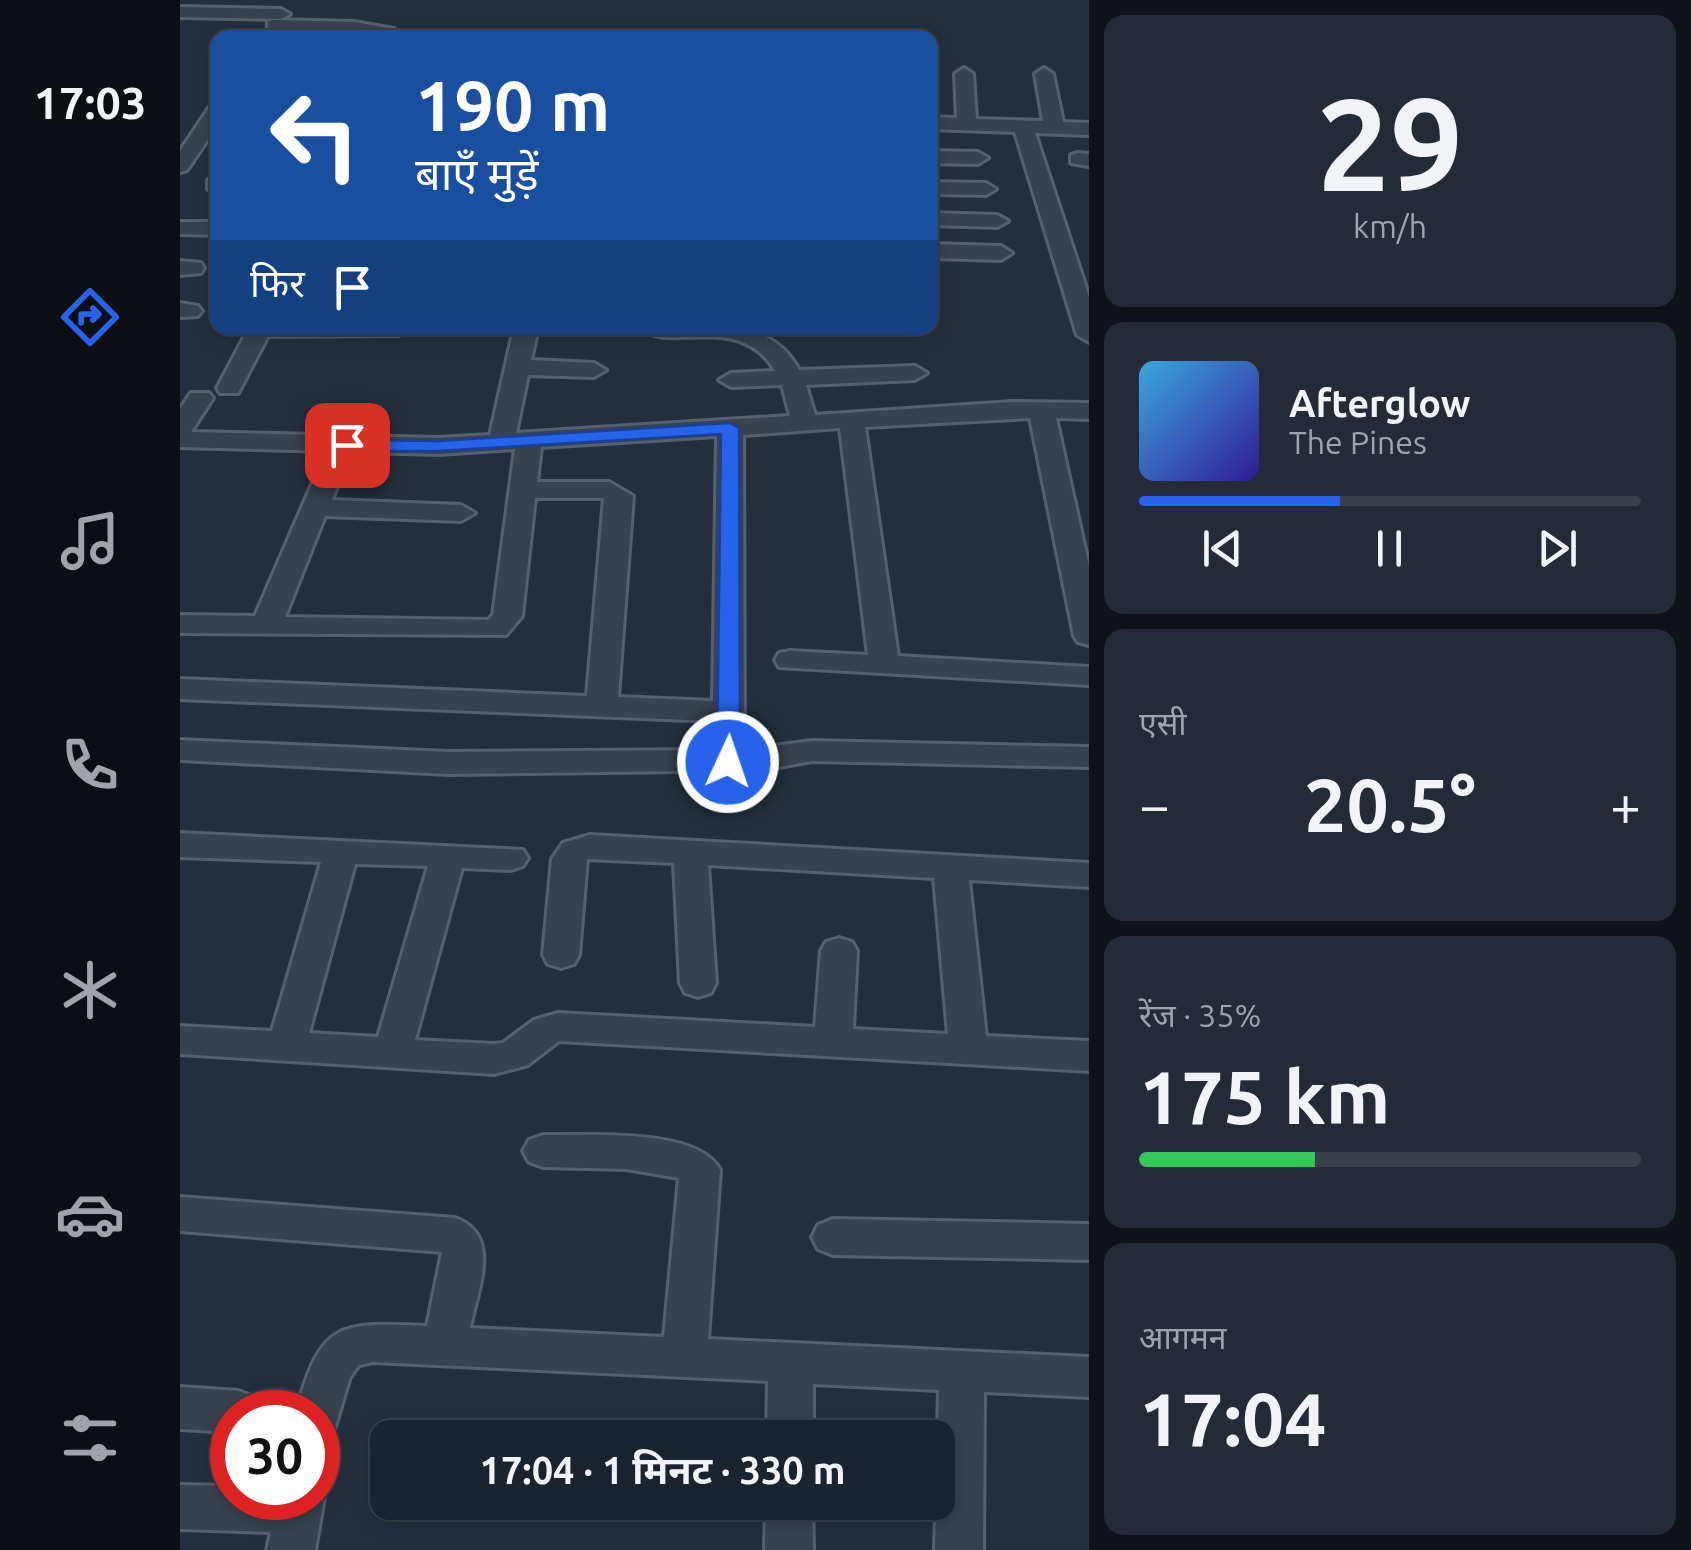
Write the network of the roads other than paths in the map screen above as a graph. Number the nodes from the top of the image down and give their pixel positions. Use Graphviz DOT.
graph roads {
  1 [pos="180,12"];
  2 [pos="278,19"];
  3 [pos="373,30"];
  4 [pos="964,74"];
  5 [pos="1044,74"];
  6 [pos="210,121"];
  7 [pos="938,122"];
  8 [pos="967,124"];
  9 [pos="1023,125"];
  10 [pos="1054,127"];
  11 [pos="1088,128"];
  12 [pos="938,157"];
  13 [pos="978,158"];
  14 [pos="180,166"];
  15 [pos="938,188"];
  16 [pos="986,189"];
  17 [pos="938,219"];
  18 [pos="997,221"];
  19 [pos="180,228"];
  20 [pos="210,229"];
  21 [pos="938,251"];
  22 [pos="1002,253"];
  23 [pos="256,335"];
  24 [pos="525,335"];
  25 [pos="748,335"];
  26 [pos="1088,336"];
  27 [pos="518,367"];
  28 [pos="594,370"];
  29 [pos="915,373"];
  30 [pos="795,378"];
  31 [pos="731,380"];
  32 [pos="229,388"];
  33 [pos="200,398"];
  34 [pos="1041,409"];
  35 [pos="1088,411"];
  36 [pos="852,422"];
  37 [pos="805,424"];
  38 [pos="730,428"];
  39 [pos="180,430"];
  40 [pos="180,439"];
  41 [pos="515,442"];
  42 [pos="522,490"];
  43 [pos="461,513"];
  44 [pos="180,624"];
  45 [pos="266,626"];
  46 [pos="1088,636"];
  47 [pos="790,660"];
  48 [pos="884,665"];
  49 [pos="1088,676"];
  50 [pos="180,689"];
  51 [pos="602,706"];
  52 [pos="731,712"];
  53 [pos="180,750"];
  54 [pos="1088,757"];
  55 [pos="728,762"];
  56 [pos="180,845"];
  57 [pos="690,851"];
  58 [pos="341,853"];
  59 [pos="448,858"];
  60 [pos="511,858"];
  61 [pos="950,868"];
  62 [pos="1088,875"];
  63 [pos="839,951"];
  64 [pos="562,955"];
  65 [pos="698,983"];
  66 [pos="180,1040"];
  67 [pos="833,1042"];
  68 [pos="287,1046"];
  69 [pos="968,1049"];
  70 [pos="393,1052"];
  71 [pos="1088,1056"];
  72 [pos="543,1151"];
  73 [pos="180,1214"];
  74 [pos="833,1237"];
  75 [pos="1088,1242"];
  76 [pos="444,1346"];
  77 [pos="684,1359"];
  78 [pos="791,1364"];
  79 [pos="962,1373"];
  80 [pos="1088,1377"];
  81 [pos="325,1390"];
  82 [pos="180,1408"];
  83 [pos="210,1410"];
  84 [pos="790,1420"];
  85 [pos="180,1506"];
  86 [pos="210,1509"];
  87 [pos="789,1520"];
  88 [pos="788,1550"];
  89 [pos="959,1550"];
  1 -- 2 [label="street"];
  2 -- 3 [label="street"];
  4 -- 8 [label="street"];
  5 -- 10 [label="street"];
  6 -- 14 [label="street"];
  7 -- 8 [label="street"];
  8 -- 9 [label="street"];
  9 -- 10 [label="street"];
  9 -- 26 [label="street"];
  10 -- 11 [label="street"];
  12 -- 13 [label="street"];
  15 -- 16 [label="street"];
  17 -- 18 [label="street"];
  19 -- 20 [label="street"];
  21 -- 22 [label="street"];
  23 -- 32 [label="street"];
  24 -- 27 [label="street"];
  25 -- 30 [label="street"];
  27 -- 28 [label="street"];
  27 -- 41 [label="street"];
  29 -- 30 [label="street"];
  30 -- 31 [label="street"];
  30 -- 37 [label="street"];
  33 -- 39 [label="street"];
  34 -- 35 [label="street"];
  34 -- 36 [label="street"];
  34 -- 46 [label="street"];
  36 -- 37 [label="street"];
  36 -- 48 [label="street"];
  37 -- 38 [label="street"];
  38 -- 41 [label="street"];
  38 -- 52 [label="street"];
  40 -- 41 [label="street"];
  41 -- 42 [label="street"];
  42 -- 45 [label="street"];
  42 -- 51 [label="street"];
  43 -- 45 [label="street"];
  44 -- 45 [label="street"];
  47 -- 48 [label="street"];
  48 -- 49 [label="street"];
  50 -- 51 [label="street"];
  51 -- 52 [label="street"];
  52 -- 55 [label="street"];
  53 -- 55 [label="street"];
  54 -- 55 [label="street"];
  56 -- 58 [label="street"];
  57 -- 61 [label="street"];
  57 -- 64 [label="street"];
  57 -- 65 [label="street"];
  58 -- 59 [label="street"];
  58 -- 68 [label="street"];
  59 -- 60 [label="street"];
  59 -- 70 [label="street"];
  61 -- 62 [label="street"];
  61 -- 69 [label="street"];
  63 -- 67 [label="street"];
  66 -- 68 [label="street"];
  67 -- 69 [label="street"];
  67 -- 70 [label="street"];
  68 -- 70 [label="street"];
  69 -- 71 [label="street"];
  72 -- 77 [label="street"];
  73 -- 76 [label="street"];
  74 -- 75 [label="street"];
  76 -- 77 [label="street"];
  76 -- 81 [label="street"];
  77 -- 78 [label="street"];
  78 -- 79 [label="street"];
  78 -- 84 [label="street"];
  79 -- 80 [label="street"];
  79 -- 89 [label="street"];
  82 -- 83 [label="street"];
  85 -- 86 [label="street"];
  87 -- 88 [label="street"];
}
